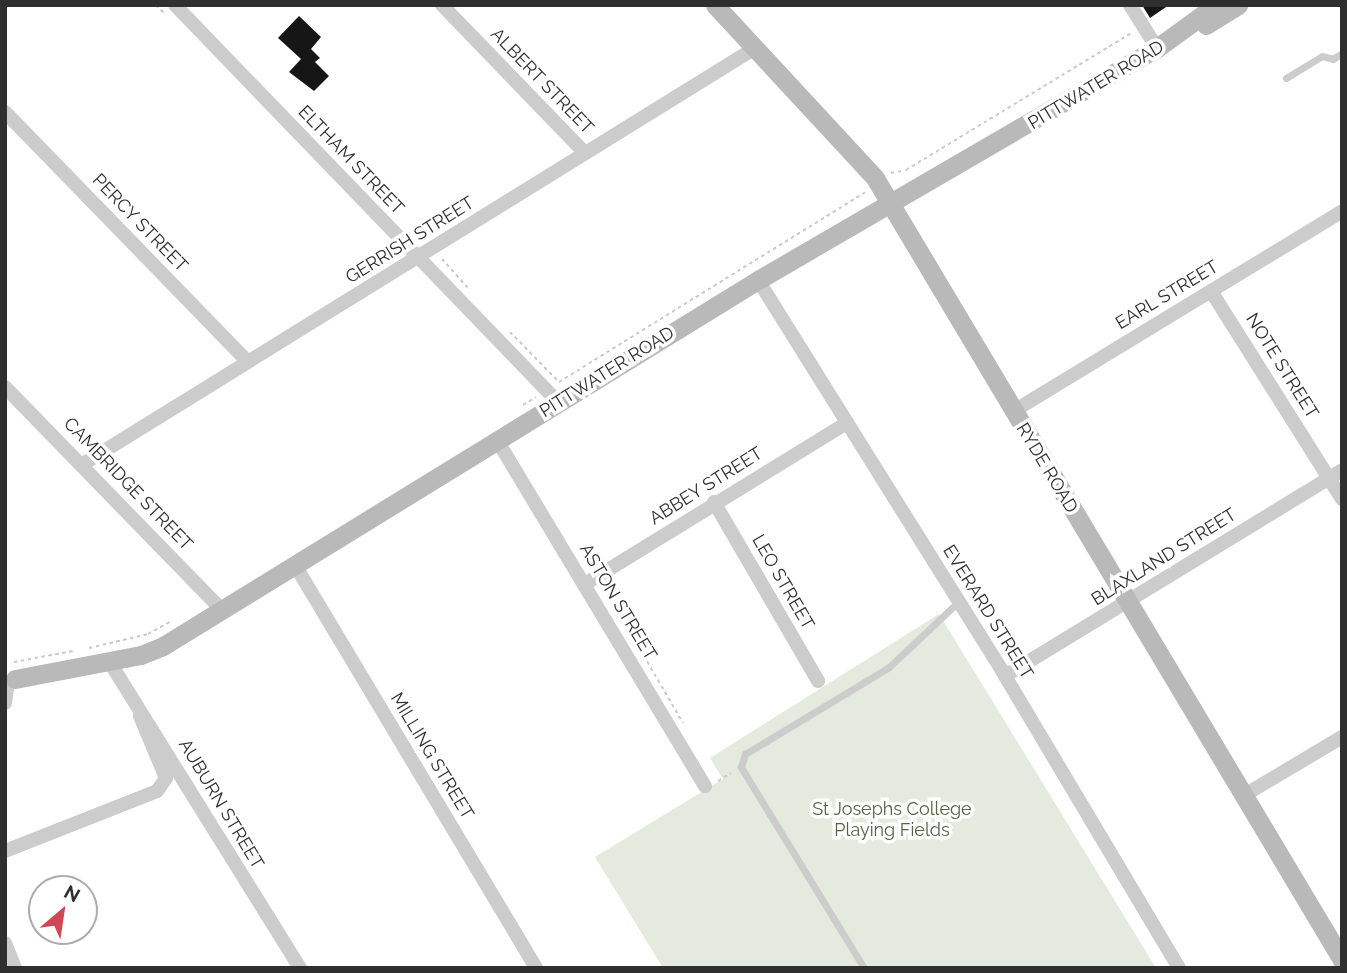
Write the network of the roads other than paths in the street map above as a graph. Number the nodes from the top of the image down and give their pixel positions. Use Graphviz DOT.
graph roads {
  1 [pos="175,5"];
  2 [pos="442,5"];
  3 [pos="715,5"];
  4 [pos="1130,5"];
  5 [pos="1216,5"];
  6 [pos="1238,5"];
  7 [pos="1187,29"];
  8 [pos="755,48"];
  9 [pos="1157,48"];
  10 [pos="1342,53"];
  11 [pos="1286,78"];
  12 [pos="5,112"];
  13 [pos="585,153"];
  14 [pos="891,205"];
  15 [pos="1342,211"];
  16 [pos="419,258"];
  17 [pos="758,280"];
  18 [pos="1211,291"];
  19 [pos="247,361"];
  20 [pos="5,387"];
  21 [pos="558,389"];
  22 [pos="1012,412"];
  23 [pos="847,423"];
  24 [pos="497,440"];
  25 [pos="83,464"];
  26 [pos="1336,474"];
  27 [pos="1342,499"];
  28 [pos="714,502"];
  29 [pos="295,565"];
  30 [pos="592,580"];
  31 [pos="959,601"];
  32 [pos="1128,602"];
  33 [pos="222,610"];
  34 [pos="109,661"];
  35 [pos="1005,676"];
  36 [pos="818,681"];
  37 [pos="8,684"];
  38 [pos="136,702"];
  39 [pos="1342,737"];
  40 [pos="711,784"];
  41 [pos="1242,796"];
  42 [pos="5,851"];
  43 [pos="5,943"];
  44 [pos="1342,960"];
  45 [pos="15,968"];
  46 [pos="300,968"];
  47 [pos="536,968"];
  48 [pos="864,968"];
  49 [pos="1179,968"];
  1 -- 16 [label="street, ELTHAM STREET"];
  2 -- 13 [label="street, ALBERT STREET"];
  3 -- 8 [label="main road, RYDE ROAD"];
  4 -- 9 [label="street"];
  5 -- 7 [label="main road, PITTWATER ROAD"];
  6 -- 7 [label="main road, PITTWATER ROAD"];
  7 -- 9 [label="main road, PITTWATER ROAD"];
  8 -- 13 [label="street, GERRISH STREET"];
  8 -- 14 [label="main road, RYDE ROAD"];
  9 -- 14 [label="main road, PITTWATER ROAD"];
  10 -- 11 [label="lane"];
  12 -- 19 [label="street, PERCY STREET"];
  13 -- 16 [label="street, GERRISH STREET"];
  14 -- 17 [label="main road, PITTWATER ROAD"];
  14 -- 22 [label="main road, RYDE ROAD"];
  15 -- 18 [label="street, EARL STREET"];
  16 -- 19 [label="street, GERRISH STREET"];
  16 -- 21 [label="street, ELTHAM STREET"];
  17 -- 21 [label="main road, PITTWATER ROAD"];
  17 -- 23 [label="street, EVERARD STREET"];
  18 -- 22 [label="street, EARL STREET"];
  18 -- 26 [label="street, NOTE STREET"];
  19 -- 25 [label="street, GERRISH STREET"];
  20 -- 25 [label="street, CAMBRIDGE STREET"];
  21 -- 24 [label="main road, PITTWATER ROAD"];
  22 -- 32 [label="main road, RYDE ROAD"];
  23 -- 28 [label="street, ABBEY STREET"];
  23 -- 31 [label="street, EVERARD STREET"];
  24 -- 29 [label="main road, PITTWATER ROAD"];
  24 -- 30 [label="street, ASTON STREET"];
  25 -- 33 [label="street, CAMBRIDGE STREET"];
  26 -- 27 [label="street, NOTE STREET"];
  26 -- 32 [label="street, BLAXLAND STREET"];
  28 -- 30 [label="street, ABBEY STREET"];
  28 -- 36 [label="street, LEO STREET"];
  29 -- 33 [label="main road, PITTWATER ROAD"];
  29 -- 47 [label="street, MILLING STREET"];
  30 -- 40 [label="street, ASTON STREET"];
  31 -- 35 [label="street, EVERARD STREET"];
  31 -- 48 [label="lane"];
  32 -- 35 [label="street, BLAXLAND STREET"];
  32 -- 41 [label="main road, RYDE ROAD"];
  33 -- 34 [label="main road, PITTWATER ROAD"];
  34 -- 37 [label="main road, PITTWATER ROAD"];
  34 -- 38 [label="street, AUBURN STREET"];
  35 -- 49 [label="street, EVERARD STREET"];
  38 -- 42 [label="street"];
  38 -- 46 [label="street, AUBURN STREET"];
  39 -- 41 [label="street"];
  41 -- 44 [label="main road, RYDE ROAD"];
  43 -- 45 [label="street"];
}
